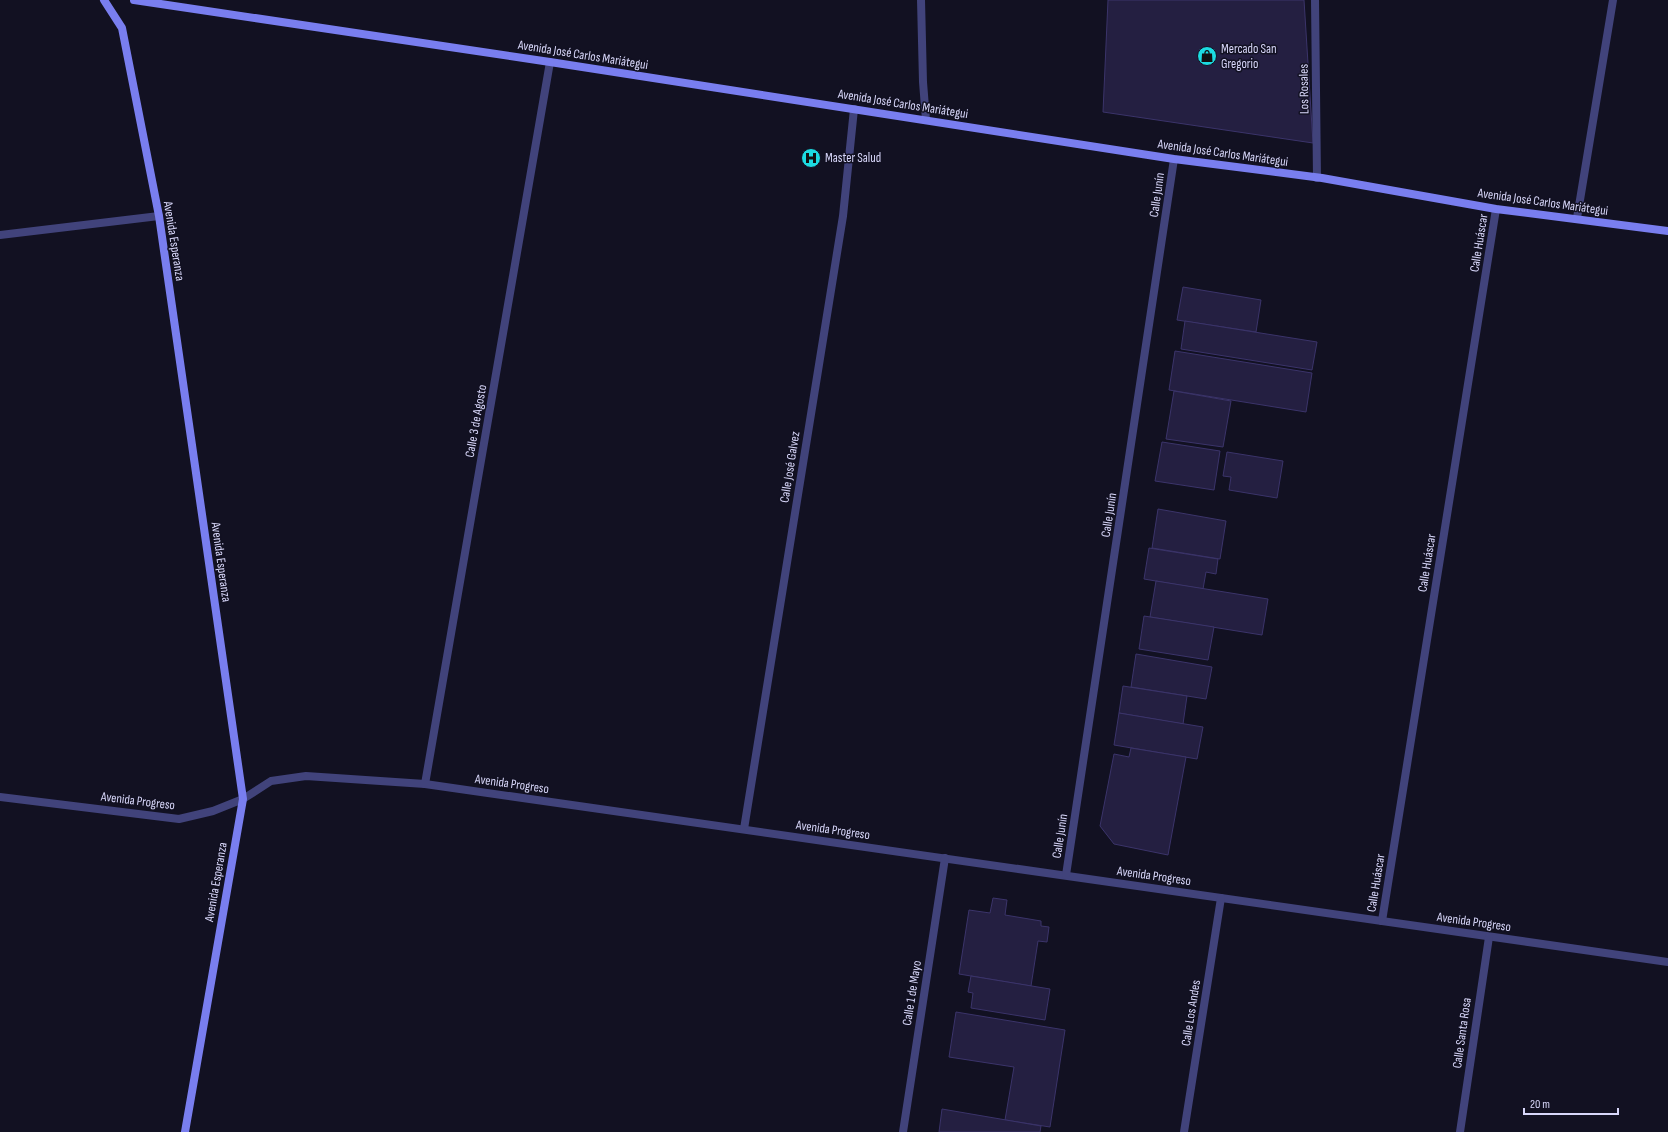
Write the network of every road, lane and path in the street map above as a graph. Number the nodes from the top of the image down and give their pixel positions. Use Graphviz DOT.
graph roads {
  1 [pos="104,0"];
  2 [pos="134,0"];
  3 [pos="921,0"];
  4 [pos="1315,0"];
  5 [pos="1613,0"];
  6 [pos="550,62"];
  7 [pos="854,109"];
  8 [pos="926,120"];
  9 [pos="1174,159"];
  10 [pos="1317,178"];
  11 [pos="1496,209"];
  12 [pos="159,216"];
  13 [pos="1577,218"];
  14 [pos="1668,231"];
  15 [pos="0,235"];
  16 [pos="425,784"];
  17 [pos="0,797"];
  18 [pos="243,799"];
  19 [pos="744,829"];
  20 [pos="945,858"];
  21 [pos="1066,875"];
  22 [pos="1220,898"];
  23 [pos="1382,921"];
  24 [pos="1489,937"];
  25 [pos="1668,962"];
  26 [pos="185,1132"];
  27 [pos="903,1132"];
  28 [pos="1184,1132"];
  29 [pos="1460,1132"];
  1 -- 12 [label="street, Avenida Esperanza"];
  2 -- 6 [label="street, Avenida José Carlos Mariátegui"];
  3 -- 8 [label="street"];
  4 -- 10 [label="street, Los Rosales"];
  5 -- 13 [label="street"];
  6 -- 7 [label="street, Avenida José Carlos Mariátegui"];
  6 -- 16 [label="street, Calle 3 de Agosto"];
  7 -- 8 [label="street, Avenida José Carlos Mariátegui"];
  7 -- 19 [label="street, Calle José Galvez"];
  8 -- 9 [label="street, Avenida José Carlos Mariátegui"];
  9 -- 10 [label="street, Avenida José Carlos Mariátegui"];
  9 -- 21 [label="street, Calle Junín"];
  10 -- 11 [label="street, Avenida José Carlos Mariátegui"];
  11 -- 13 [label="street, Avenida José Carlos Mariátegui"];
  11 -- 23 [label="street, Calle Huáscar"];
  12 -- 15 [label="street"];
  12 -- 18 [label="street, Avenida Esperanza"];
  13 -- 14 [label="street, Avenida José Carlos Mariátegui"];
  16 -- 18 [label="street, Avenida Progreso"];
  16 -- 19 [label="street, Avenida Progreso"];
  17 -- 18 [label="street, Avenida Progreso"];
  18 -- 26 [label="street, Avenida Esperanza"];
  19 -- 20 [label="street, Avenida Progreso"];
  20 -- 21 [label="street, Avenida Progreso"];
  20 -- 27 [label="street, Calle 1 de Mayo"];
  21 -- 22 [label="street, Avenida Progreso"];
  22 -- 23 [label="street, Avenida Progreso"];
  22 -- 28 [label="street, Calle Los Andes"];
  23 -- 24 [label="street, Avenida Progreso"];
  24 -- 25 [label="street, Avenida Progreso"];
  24 -- 29 [label="street, Calle Santa Rosa"];
}
